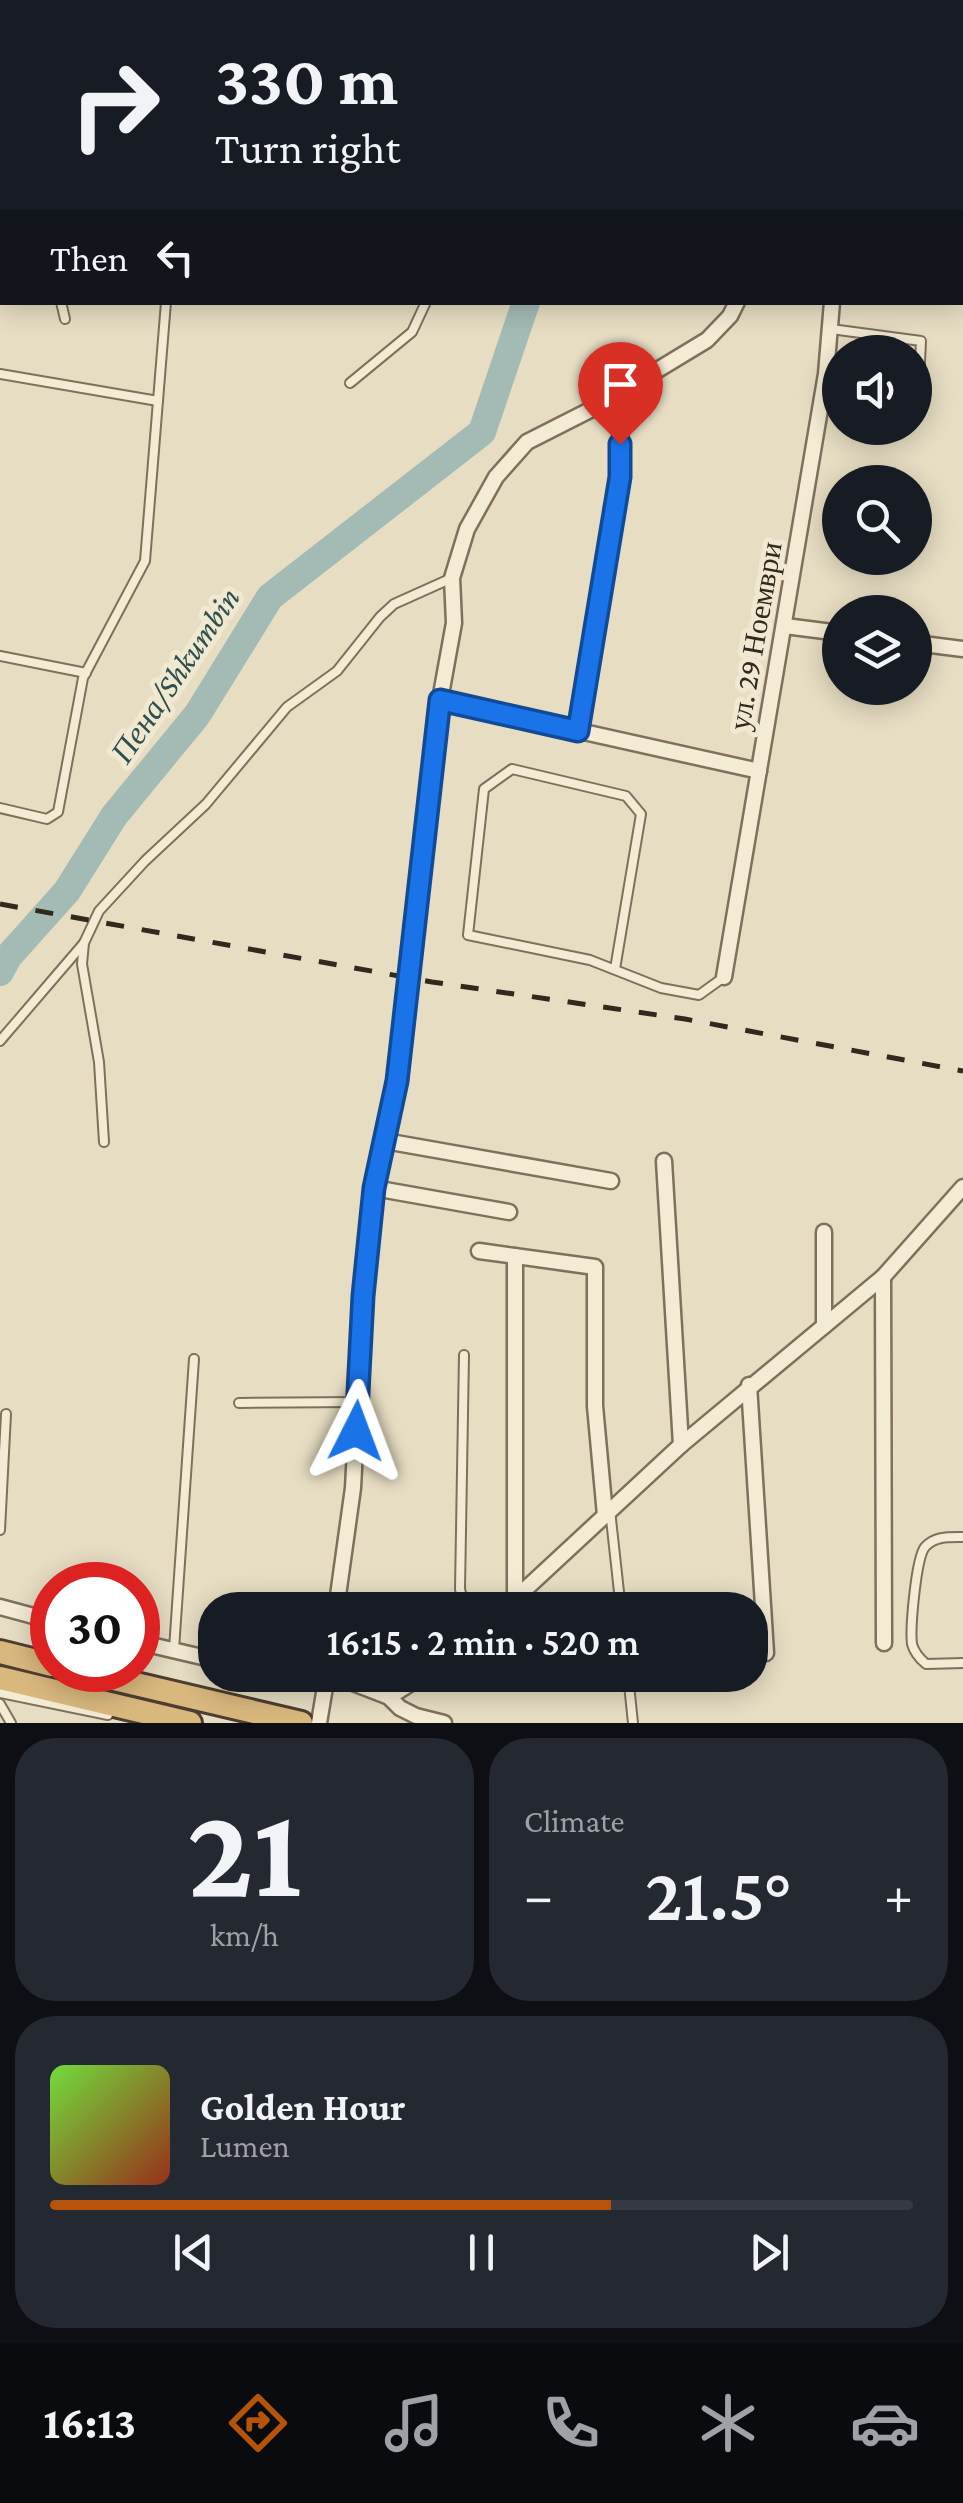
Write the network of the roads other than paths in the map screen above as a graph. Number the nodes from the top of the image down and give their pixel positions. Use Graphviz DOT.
graph roads {
  1 [pos="62,305"];
  2 [pos="166,305"];
  3 [pos="425,305"];
  4 [pos="736,305"];
  5 [pos="832,305"];
  6 [pos="65,320"];
  7 [pos="831,328"];
  8 [pos="876,335"];
  9 [pos="0,374"];
  10 [pos="350,383"];
  11 [pos="621,392"];
  12 [pos="158,402"];
  13 [pos="452,578"];
  14 [pos="785,626"];
  15 [pos="822,631"];
  16 [pos="932,645"];
  17 [pos="963,650"];
  18 [pos="0,656"];
  19 [pos="86,673"];
  20 [pos="440,700"];
  21 [pos="578,731"];
  22 [pos="759,771"];
  23 [pos="0,808"];
  24 [pos="84,943"];
  25 [pos="615,969"];
  26 [pos="724,977"];
  27 [pos="0,1041"];
  28 [pos="385,1141"];
  29 [pos="104,1142"];
  30 [pos="664,1161"];
  31 [pos="611,1181"];
  32 [pos="374,1188"];
  33 [pos="963,1188"];
  34 [pos="509,1212"];
  35 [pos="824,1232"];
  36 [pos="480,1251"];
  37 [pos="515,1256"];
  38 [pos="883,1277"];
  39 [pos="824,1326"];
  40 [pos="464,1356"];
  41 [pos="194,1359"];
  42 [pos="749,1384"];
  43 [pos="358,1402"];
  44 [pos="239,1403"];
  45 [pos="6,1414"];
  46 [pos="680,1444"];
  47 [pos="608,1513"];
  48 [pos="0,1530"];
  49 [pos="963,1538"];
  50 [pos="339,1592"];
  51 [pos="461,1592"];
  52 [pos="516,1592"];
  53 [pos="523,1592"];
  54 [pos="618,1592"];
  55 [pos="762,1592"];
  56 [pos="0,1607"];
  57 [pos="30,1615"];
  58 [pos="884,1642"];
  59 [pos="160,1647"];
  60 [pos="174,1650"];
  61 [pos="0,1652"];
  62 [pos="198,1656"];
  63 [pos="30,1659"];
  64 [pos="963,1663"];
  65 [pos="0,1678"];
  66 [pos="160,1690"];
  67 [pos="324,1692"];
  68 [pos="377,1692"];
  69 [pos="398,1692"];
  70 [pos="630,1692"];
  71 [pos="0,1694"];
  72 [pos="390,1697"];
  73 [pos="0,1704"];
  74 [pos="290,1720"];
  75 [pos="12,1723"];
  76 [pos="156,1723"];
  77 [pos="190,1723"];
  78 [pos="319,1723"];
  79 [pos="444,1723"];
  80 [pos="633,1723"];
  1 -- 6 [label="lane"];
  2 -- 12 [label="lane"];
  3 -- 10 [label="lane"];
  4 -- 11 [label="street"];
  5 -- 7 [label="street, ул. 29 Ноември"];
  7 -- 8 [label="lane"];
  7 -- 14 [label="street, ул. 29 Ноември"];
  9 -- 12 [label="lane"];
  11 -- 13 [label="street"];
  11 -- 21 [label="street"];
  12 -- 19 [label="lane"];
  13 -- 20 [label="street"];
  13 -- 24 [label="lane"];
  14 -- 15 [label="street"];
  14 -- 22 [label="street, ул. 29 Ноември"];
  16 -- 17 [label="street"];
  18 -- 19 [label="lane"];
  19 -- 23 [label="lane"];
  20 -- 21 [label="street"];
  20 -- 28 [label="street"];
  21 -- 22 [label="street"];
  22 -- 26 [label="street, ул. 29 Ноември"];
  24 -- 27 [label="lane"];
  24 -- 29 [label="lane"];
  25 -- 25 [label="lane"];
  25 -- 26 [label="lane"];
  28 -- 31 [label="street"];
  28 -- 32 [label="street"];
  30 -- 46 [label="street"];
  32 -- 34 [label="street"];
  32 -- 43 [label="street"];
  33 -- 38 [label="street"];
  35 -- 39 [label="street"];
  36 -- 37 [label="street"];
  37 -- 47 [label="street"];
  37 -- 52 [label="street"];
  38 -- 39 [label="street"];
  38 -- 58 [label="street"];
  39 -- 42 [label="street"];
  40 -- 51 [label="lane"];
  41 -- 60 [label="lane"];
  42 -- 46 [label="street"];
  42 -- 55 [label="street"];
  43 -- 44 [label="lane"];
  43 -- 50 [label="street"];
  45 -- 48 [label="lane"];
  46 -- 47 [label="street"];
  47 -- 53 [label="street"];
  47 -- 54 [label="lane"];
  49 -- 64 [label="lane"];
  56 -- 57 [label="street"];
  59 -- 60 [label="street"];
  60 -- 62 [label="street"];
  61 -- 63 [label="highway"];
  65 -- 77 [label="highway"];
  66 -- 74 [label="highway"];
  67 -- 78 [label="street"];
  68 -- 72 [label="street"];
  69 -- 72 [label="street"];
  70 -- 80 [label="lane"];
  71 -- 76 [label="lane"];
  72 -- 79 [label="street"];
  73 -- 75 [label="lane"];
}
